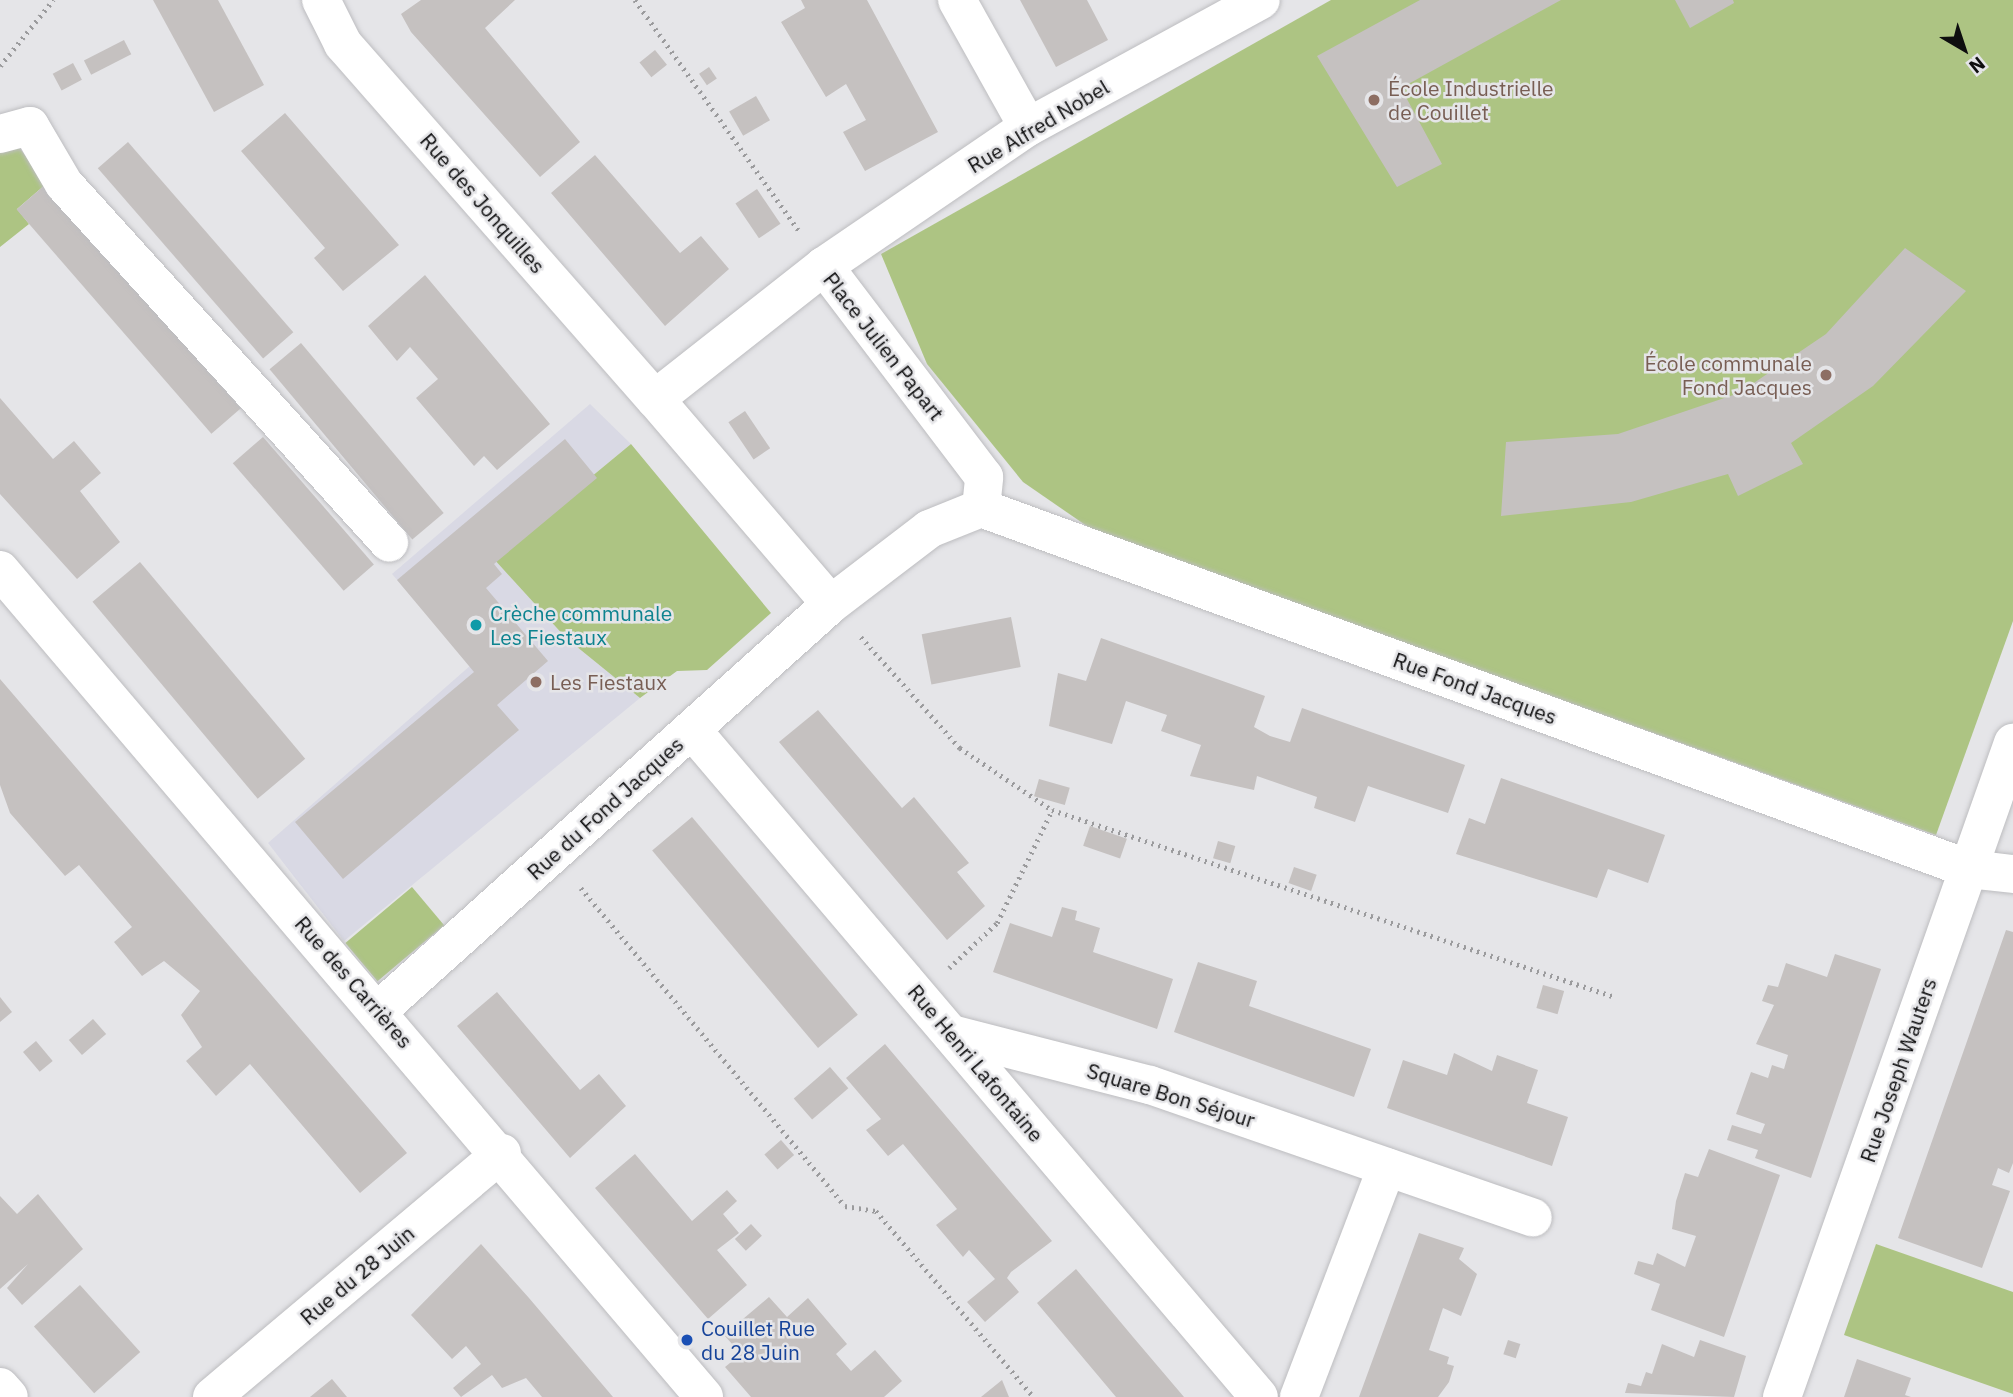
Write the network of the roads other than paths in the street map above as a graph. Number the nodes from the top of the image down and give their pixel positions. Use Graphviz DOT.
graph roads {
  1 [pos="321,0"];
  2 [pos="957,0"];
  3 [pos="1261,0"];
  4 [pos="1028,127"];
  5 [pos="0,134"];
  6 [pos="824,266"];
  7 [pos="655,399"];
  8 [pos="981,508"];
  9 [pos="390,543"];
  10 [pos="0,570"];
  11 [pos="831,604"];
  12 [pos="692,730"];
  13 [pos="2013,743"];
  14 [pos="1969,869"];
  15 [pos="2013,874"];
  16 [pos="378,1011"];
  17 [pos="951,1034"];
  18 [pos="502,1153"];
  19 [pos="1388,1167"];
  20 [pos="1534,1218"];
  21 [pos="0,1387"];
  22 [pos="9,1397"];
  23 [pos="212,1397"];
  24 [pos="705,1397"];
  25 [pos="1259,1397"];
  26 [pos="1298,1397"];
  27 [pos="1783,1397"];
  1 -- 7 [label="street, Rue des Jonquilles"];
  2 -- 4 [label="street"];
  3 -- 4 [label="street, Rue Alfred Nobel"];
  4 -- 6 [label="street, Rue Alfred Nobel"];
  5 -- 9 [label="street"];
  6 -- 7 [label="street, Place Julien Papart"];
  6 -- 8 [label="street, Place Julien Papart"];
  7 -- 11 [label="street"];
  8 -- 11 [label="street"];
  8 -- 14 [label="street, Rue Fond Jacques"];
  10 -- 16 [label="street, Rue des Carrières"];
  11 -- 12 [label="street, Rue du Fond Jacques"];
  12 -- 16 [label="street, Rue du Fond Jacques"];
  12 -- 17 [label="street, Rue Henri Lafontaine"];
  13 -- 14 [label="street, Rue Joseph Wauters"];
  14 -- 15 [label="street, Rue Fond Jacques"];
  14 -- 27 [label="street, Rue Joseph Wauters"];
  16 -- 18 [label="street, Rue des Carrières"];
  17 -- 19 [label="street, Square Bon Séjour"];
  17 -- 25 [label="street, Rue Henri Lafontaine"];
  18 -- 23 [label="street, Rue du 28 Juin"];
  18 -- 24 [label="street, Rue des Carrières"];
  19 -- 20 [label="street, Square Bon Séjour"];
  19 -- 26 [label="street"];
  21 -- 22 [label="street"];
}
